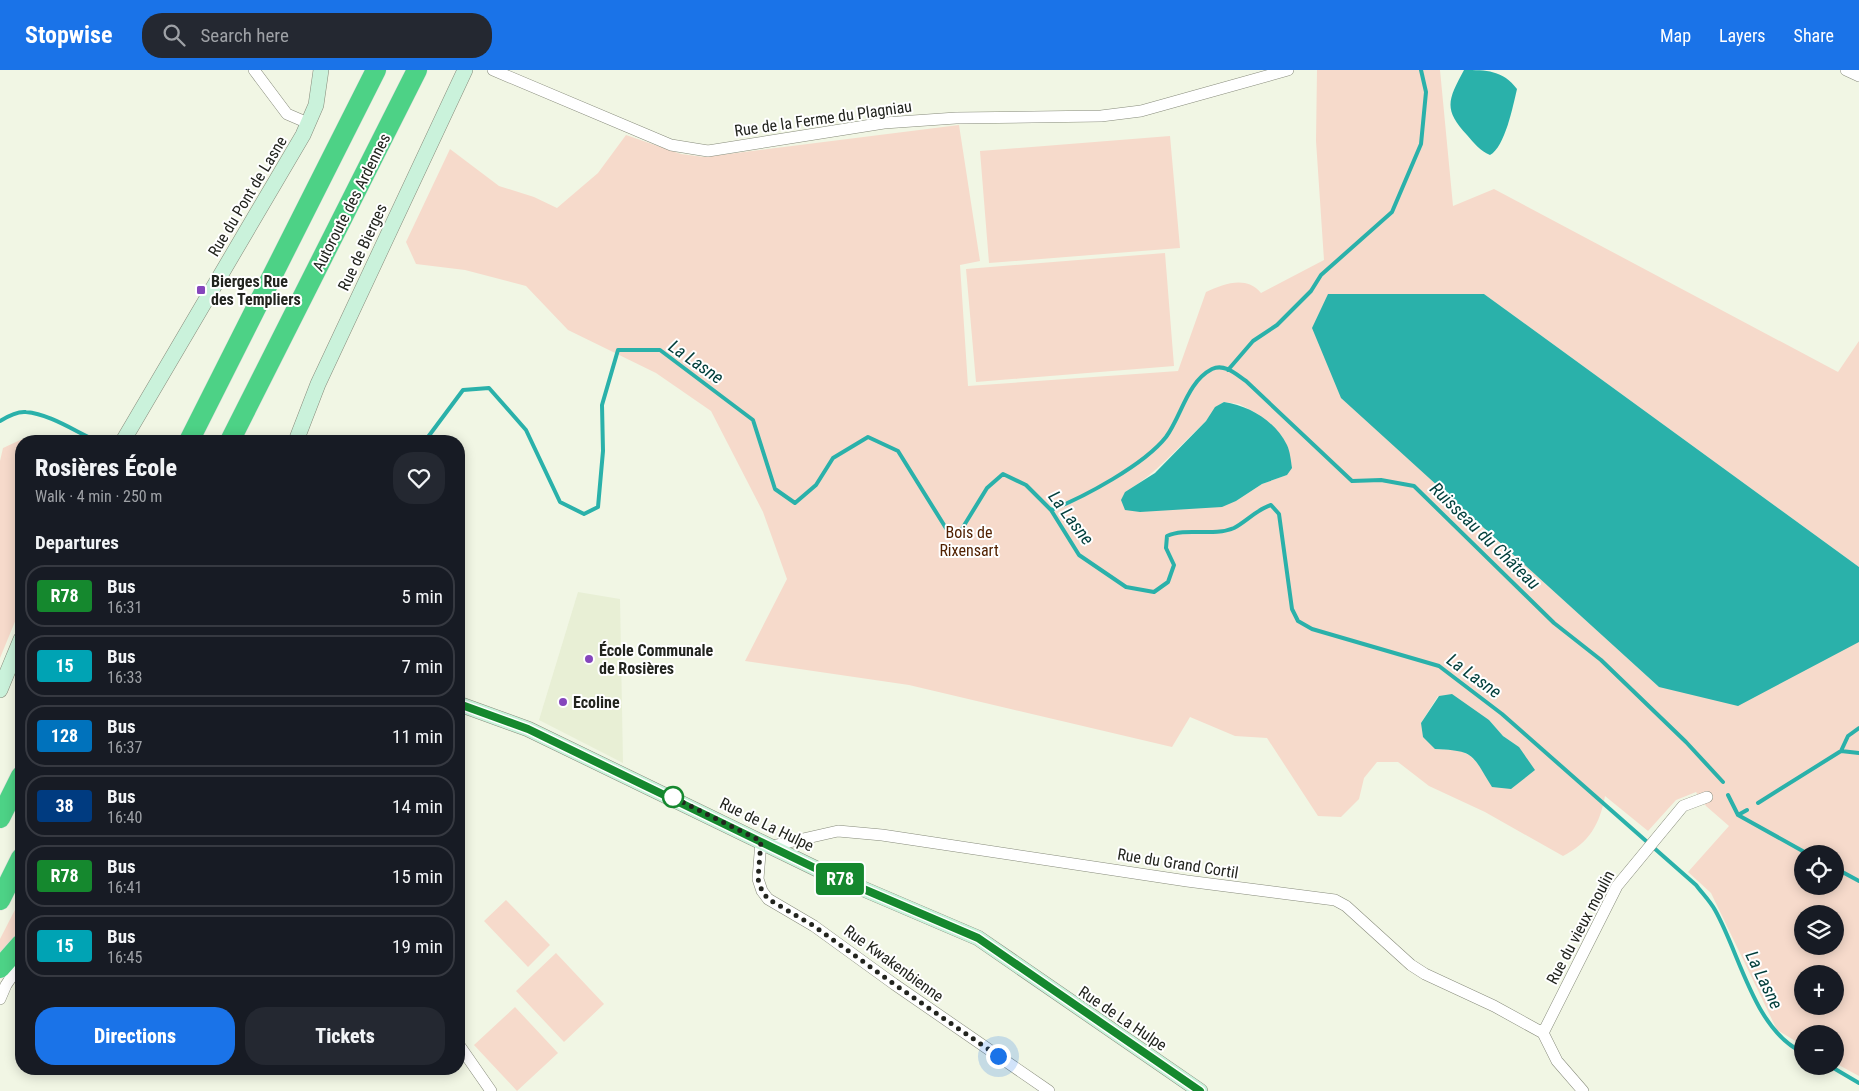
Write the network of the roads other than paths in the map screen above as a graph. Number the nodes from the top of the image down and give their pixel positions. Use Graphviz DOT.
graph roads {
  1 [pos="254,70"];
  2 [pos="321,70"];
  3 [pos="376,70"];
  4 [pos="417,70"];
  5 [pos="465,70"];
  6 [pos="493,70"];
  7 [pos="1288,70"];
  8 [pos="1846,70"];
  9 [pos="1859,76"];
  10 [pos="308,123"];
  11 [pos="127,435"];
  12 [pos="192,435"];
  13 [pos="233,435"];
  14 [pos="298,435"];
  15 [pos="15,654"];
  16 [pos="0,690"];
  17 [pos="465,706"];
  18 [pos="15,788"];
  19 [pos="1707,797"];
  20 [pos="0,818"];
  21 [pos="766,844"];
  22 [pos="15,870"];
  23 [pos="0,900"];
  24 [pos="15,951"];
  25 [pos="0,968"];
  26 [pos="15,972"];
  27 [pos="0,998"];
  28 [pos="1543,1033"];
  29 [pos="465,1054"];
  30 [pos="491,1091"];
  31 [pos="1049,1091"];
  32 [pos="1200,1091"];
  33 [pos="1583,1091"];
  1 -- 10 [label="street"];
  2 -- 10 [label="street, Rue du Pont de Lasne"];
  3 -- 12 [label="highway"];
  4 -- 13 [label="highway, Autoroute des Ardennes"];
  5 -- 14 [label="street, Rue de Bierges"];
  6 -- 7 [label="street, Rue de la Ferme du Plagniau"];
  8 -- 9 [label="street"];
  10 -- 11 [label="street, Rue du Pont de Lasne"];
  15 -- 16 [label="street"];
  17 -- 21 [label="street, Rue de La Hulpe"];
  18 -- 20 [label="highway"];
  19 -- 28 [label="street, Rue du vieux moulin"];
  21 -- 28 [label="street, Rue du Grand Cortil"];
  21 -- 31 [label="street, Rue Kwakenbienne"];
  21 -- 32 [label="street, Rue de La Hulpe"];
  22 -- 23 [label="highway"];
  24 -- 25 [label="highway"];
  26 -- 27 [label="street"];
  28 -- 33 [label="street"];
  29 -- 30 [label="street"];
}
